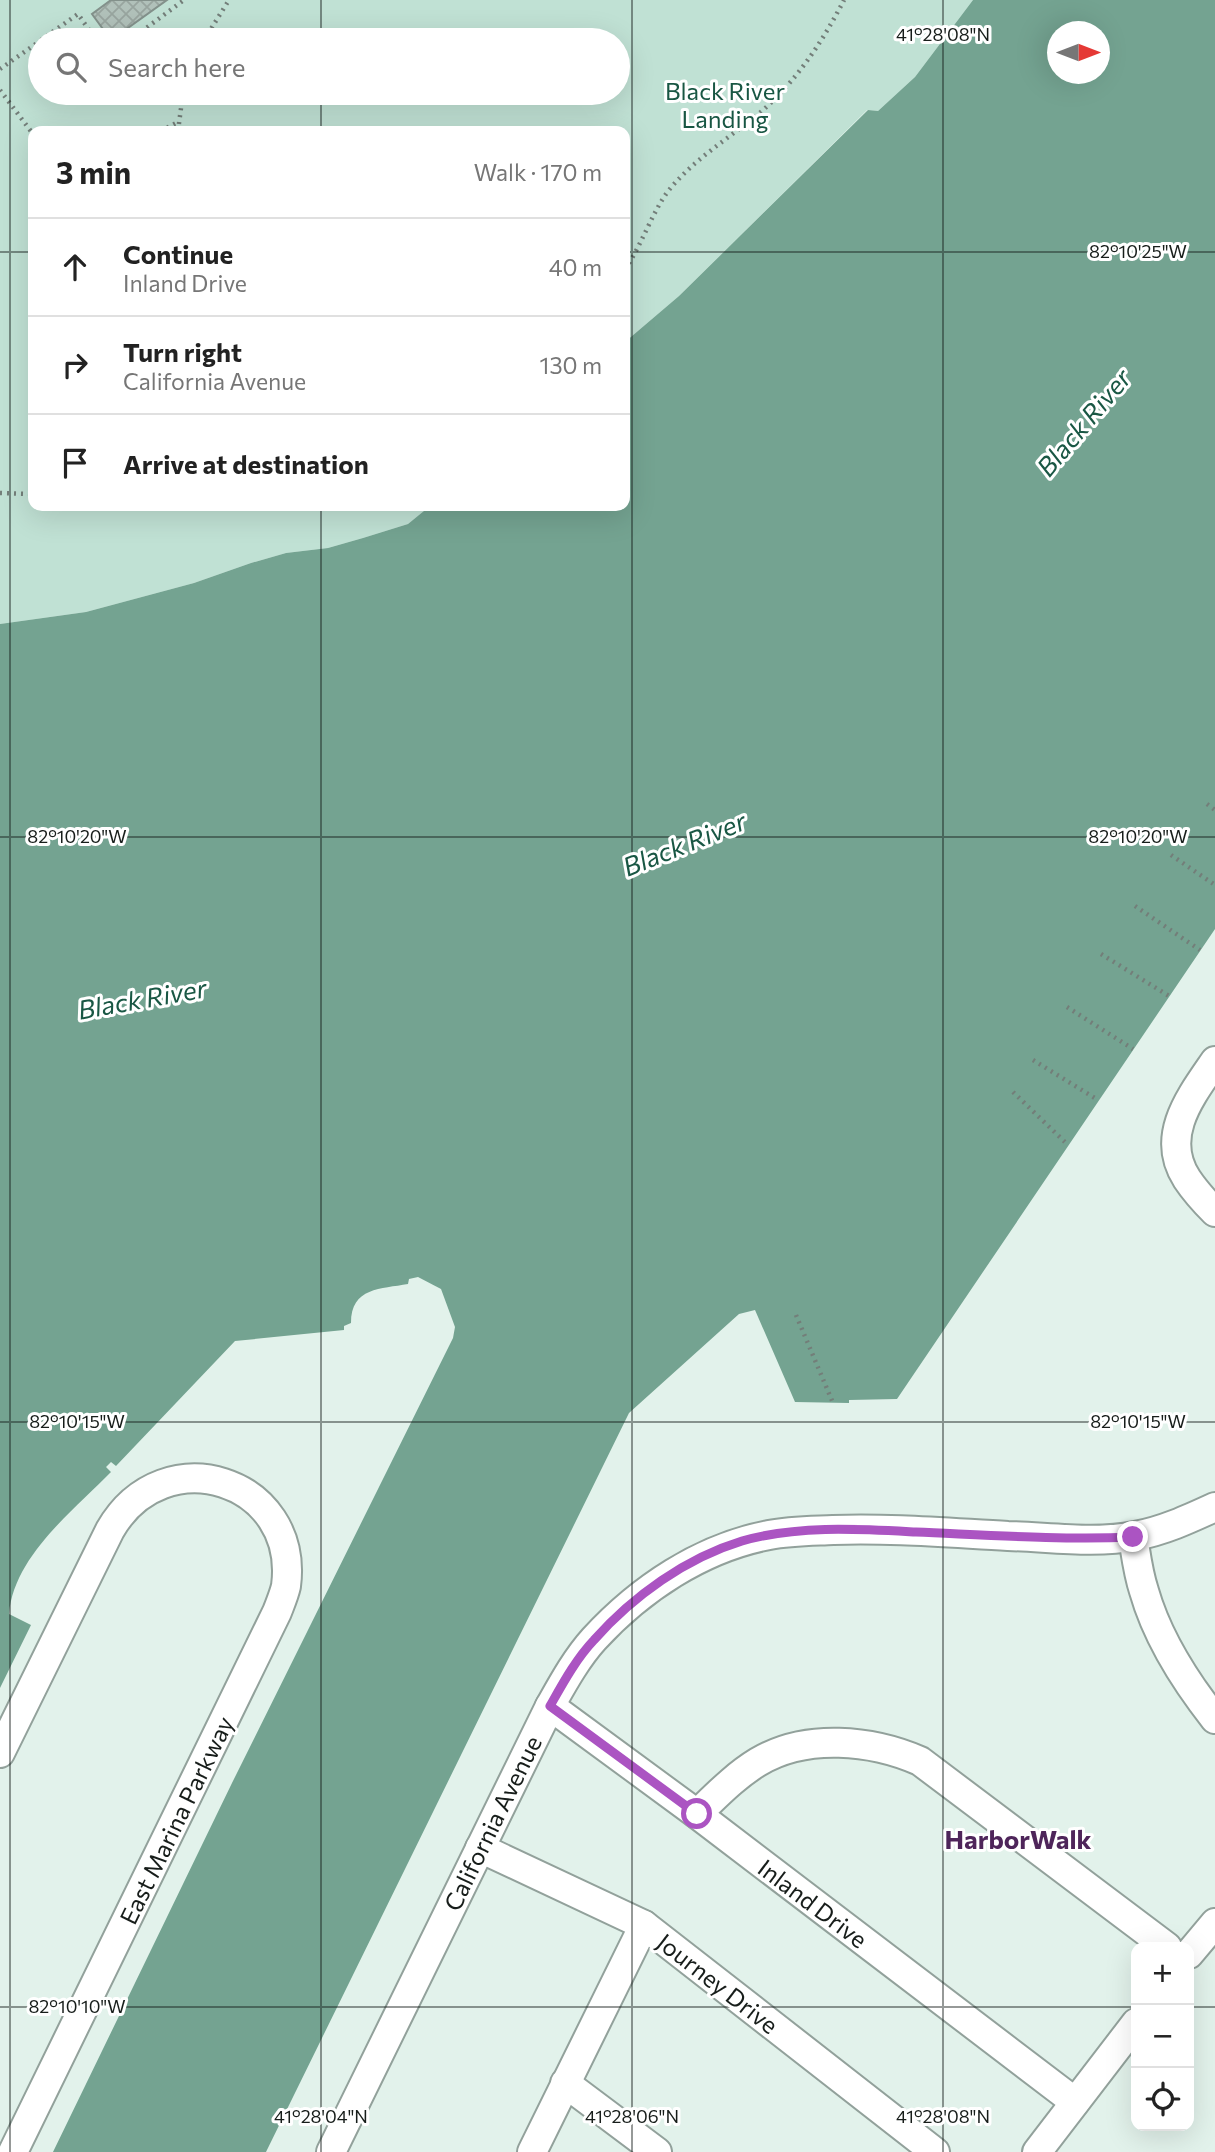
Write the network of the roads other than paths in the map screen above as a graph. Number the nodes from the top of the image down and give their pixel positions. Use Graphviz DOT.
graph roads {
  1 [pos="1215,1061"];
  2 [pos="1215,1212"];
  3 [pos="1215,1507"];
  4 [pos="1133,1537"];
  5 [pos="550,1706"];
  6 [pos="1215,1719"];
  7 [pos="0,1753"];
  8 [pos="697,1814"];
  9 [pos="480,1848"];
  10 [pos="1215,1923"];
  11 [pos="644,1925"];
  12 [pos="1160,1942"];
  13 [pos="1194,1948"];
  14 [pos="1131,2029"];
  15 [pos="565,2083"];
  16 [pos="1075,2102"];
  17 [pos="13,2152"];
  18 [pos="331,2152"];
  19 [pos="532,2152"];
  20 [pos="657,2152"];
  21 [pos="935,2152"];
  22 [pos="1037,2152"];
  1 -- 2 [label="street"];
  3 -- 4 [label="street, California Avenue"];
  4 -- 5 [label="street, California Avenue"];
  4 -- 6 [label="street"];
  5 -- 8 [label="street, Inland Drive"];
  5 -- 9 [label="street, California Avenue"];
  7 -- 17 [label="street, East Marina Parkway"];
  8 -- 12 [label="street"];
  8 -- 16 [label="street, Inland Drive"];
  9 -- 11 [label="street, Journey Drive"];
  9 -- 18 [label="street, California Avenue"];
  10 -- 13 [label="street"];
  11 -- 15 [label="street"];
  11 -- 21 [label="street, Journey Drive"];
  14 -- 16 [label="street"];
  15 -- 19 [label="street"];
  15 -- 20 [label="street"];
  16 -- 22 [label="street"];
}
